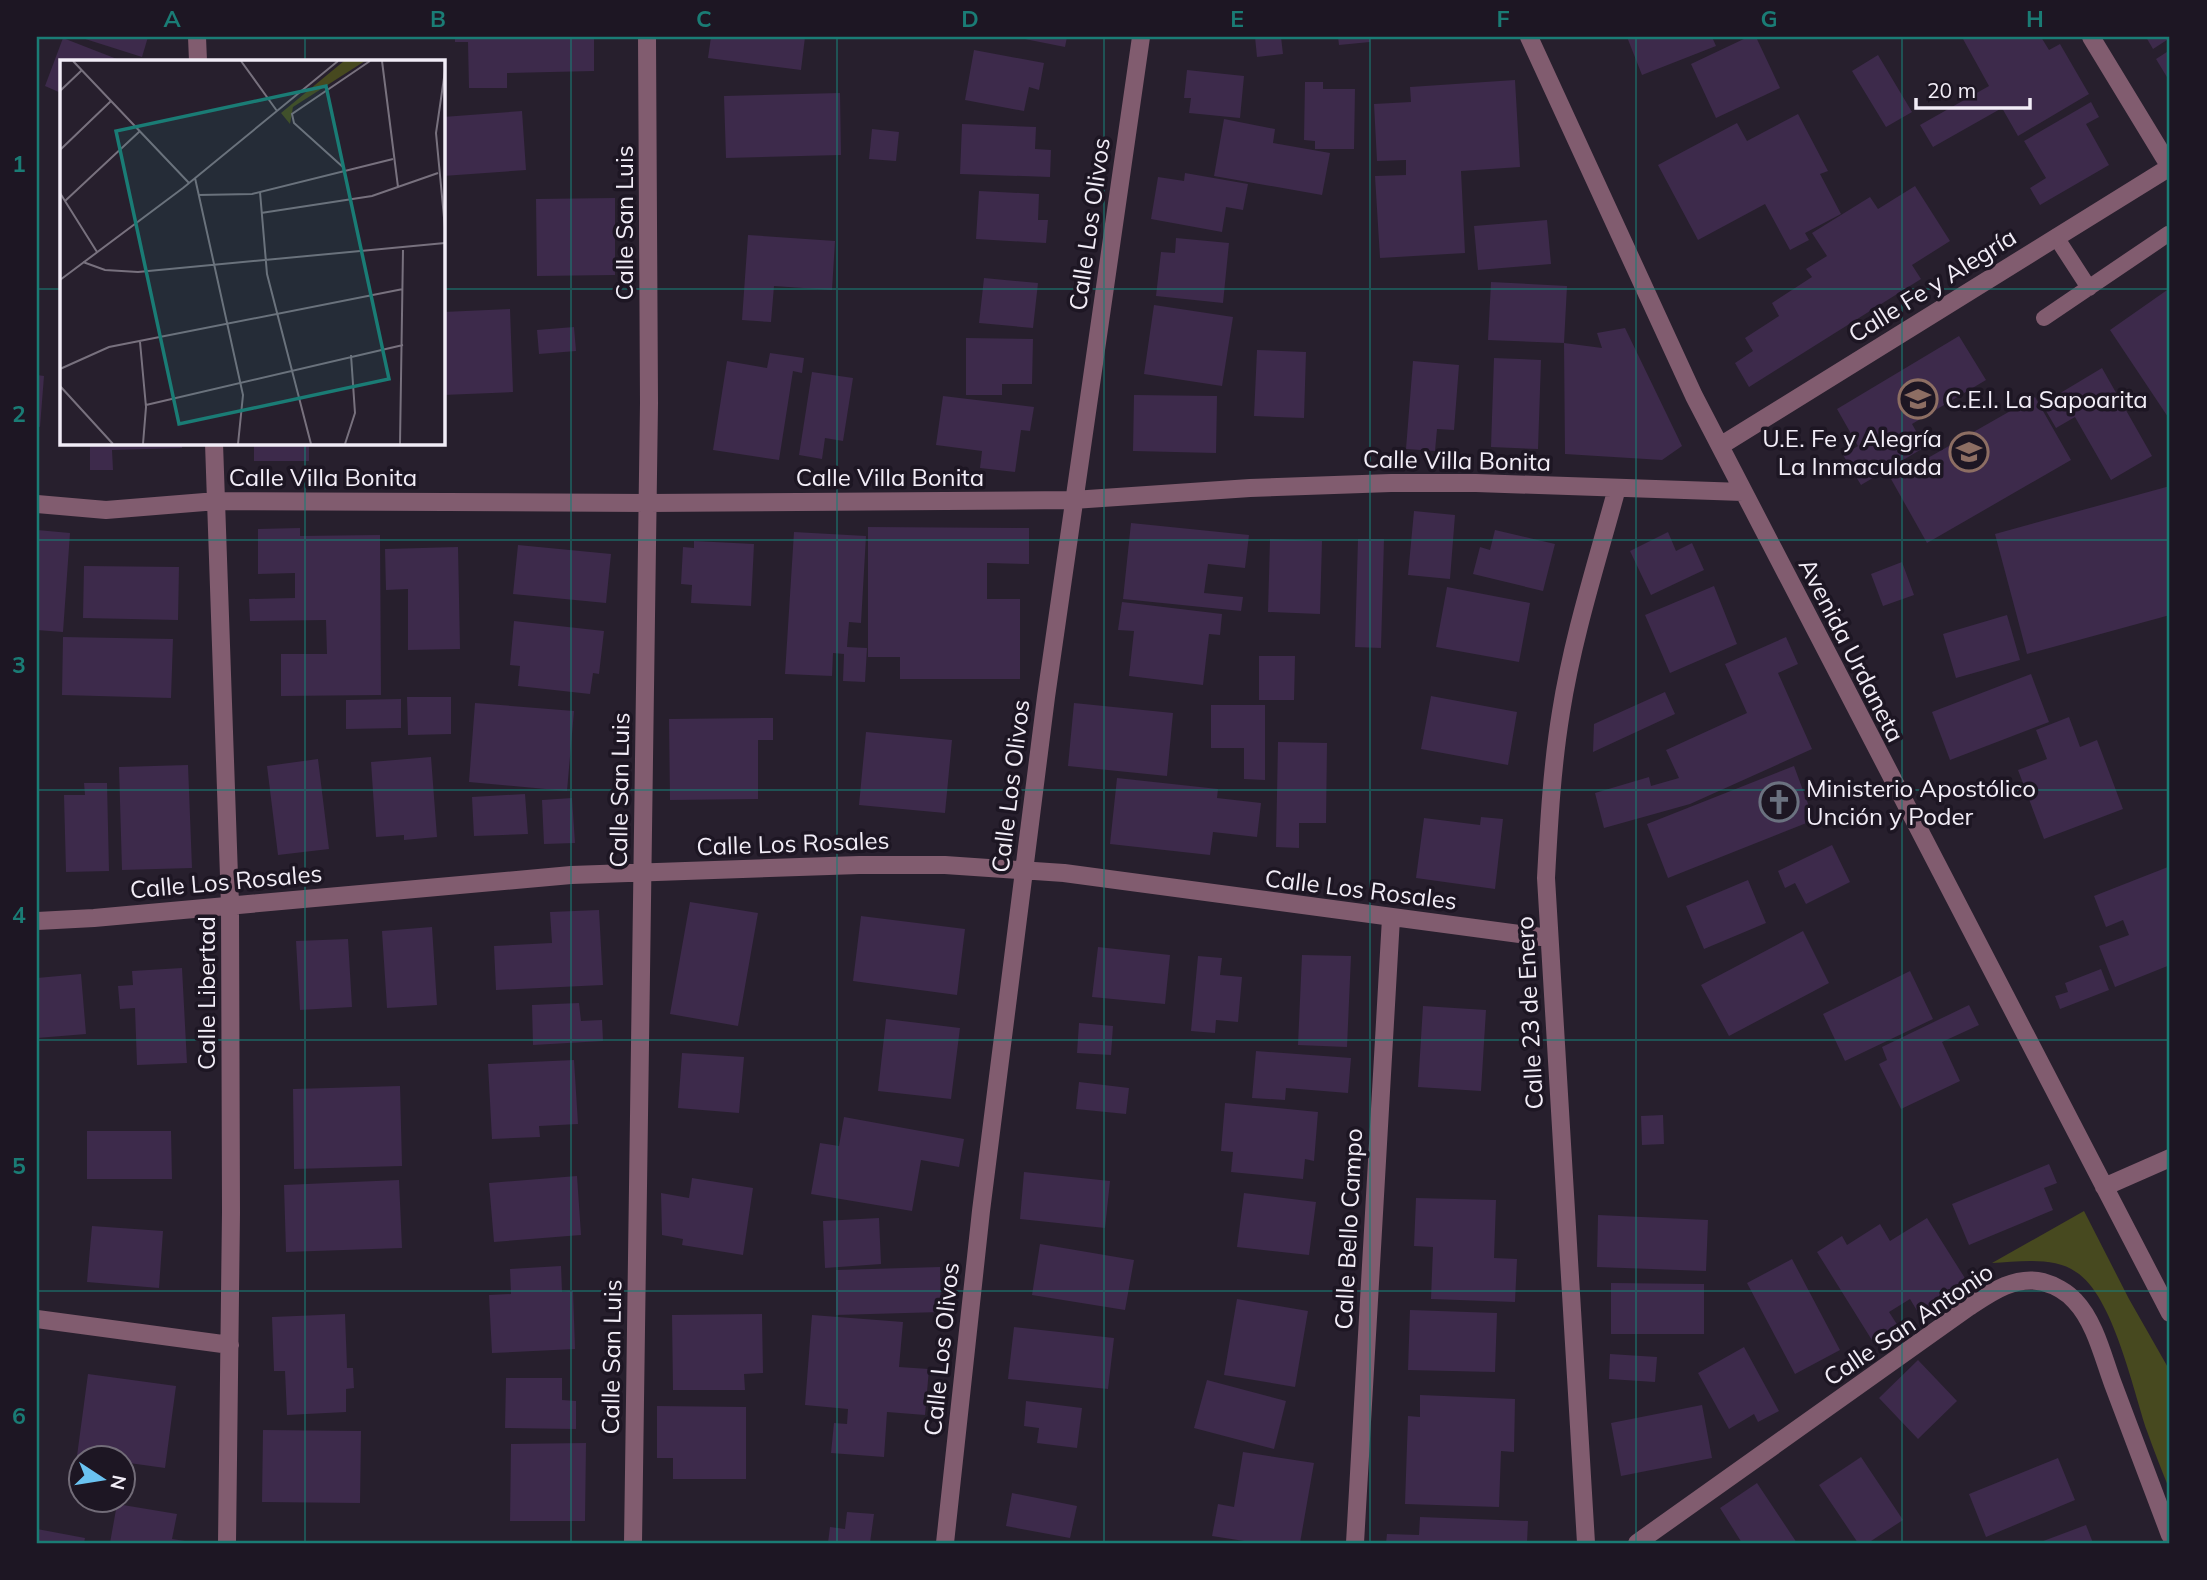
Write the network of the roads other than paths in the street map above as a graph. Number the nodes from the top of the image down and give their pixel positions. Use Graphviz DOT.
graph roads {
  1 [pos="197,37"];
  2 [pos="647,37"];
  3 [pos="1141,37"];
  4 [pos="1529,37"];
  5 [pos="2091,37"];
  6 [pos="198,60"];
  7 [pos="2170,167"];
  8 [pos="2168,234"];
  9 [pos="2056,237"];
  10 [pos="2089,288"];
  11 [pos="2044,318"];
  12 [pos="214,444"];
  13 [pos="1720,446"];
  14 [pos="1617,488"];
  15 [pos="1743,492"];
  16 [pos="1073,500"];
  17 [pos="217,501"];
  18 [pos="648,503"];
  19 [pos="37,504"];
  20 [pos="1024,870"];
  21 [pos="642,873"];
  22 [pos="230,905"];
  23 [pos="1391,918"];
  24 [pos="37,921"];
  25 [pos="1549,938"];
  26 [pos="2170,1158"];
  27 [pos="2104,1187"];
  28 [pos="2170,1313"];
  29 [pos="37,1319"];
  30 [pos="230,1345"];
  31 [pos="2170,1535"];
  32 [pos="227,1543"];
  33 [pos="633,1543"];
  34 [pos="945,1543"];
  35 [pos="1355,1543"];
  36 [pos="1586,1543"];
  37 [pos="1637,1543"];
  1 -- 6 [label="street"];
  2 -- 18 [label="street, Calle San Luis"];
  3 -- 16 [label="street, Calle Los Olivos"];
  4 -- 13 [label="street, Avenida Urdaneta"];
  5 -- 7 [label="street"];
  7 -- 9 [label="street, Calle Fe y Alegría"];
  8 -- 10 [label="lane"];
  9 -- 10 [label="lane"];
  9 -- 13 [label="street, Calle Fe y Alegría"];
  10 -- 11 [label="lane"];
  12 -- 17 [label="street, Calle Libertad"];
  13 -- 15 [label="street, Avenida Urdaneta"];
  14 -- 15 [label="street, Calle Villa Bonita"];
  14 -- 16 [label="street, Calle Villa Bonita"];
  14 -- 25 [label="street, Calle 23 de Enero"];
  15 -- 27 [label="street, Avenida Urdaneta"];
  16 -- 18 [label="street, Calle Villa Bonita"];
  16 -- 20 [label="street, Calle Los Olivos"];
  17 -- 18 [label="street, Calle Villa Bonita"];
  17 -- 19 [label="street, Calle Villa Bonita"];
  17 -- 22 [label="street, Calle Libertad"];
  18 -- 21 [label="street, Calle San Luis"];
  20 -- 21 [label="street, Calle Los Rosales"];
  20 -- 23 [label="street, Calle Los Rosales"];
  20 -- 34 [label="street, Calle Los Olivos"];
  21 -- 22 [label="street, Calle Los Rosales"];
  21 -- 33 [label="street, Calle San Luis"];
  22 -- 24 [label="street, Calle Los Rosales"];
  22 -- 30 [label="street, Calle Libertad"];
  23 -- 25 [label="street, Calle Los Rosales"];
  23 -- 35 [label="street, Calle Bello Campo"];
  25 -- 36 [label="street, Calle 23 de Enero"];
  26 -- 27 [label="street"];
  27 -- 28 [label="street, Avenida Urdaneta"];
  29 -- 30 [label="street"];
  30 -- 32 [label="street, Calle Libertad"];
  31 -- 37 [label="street, Calle San Antonio"];
}
